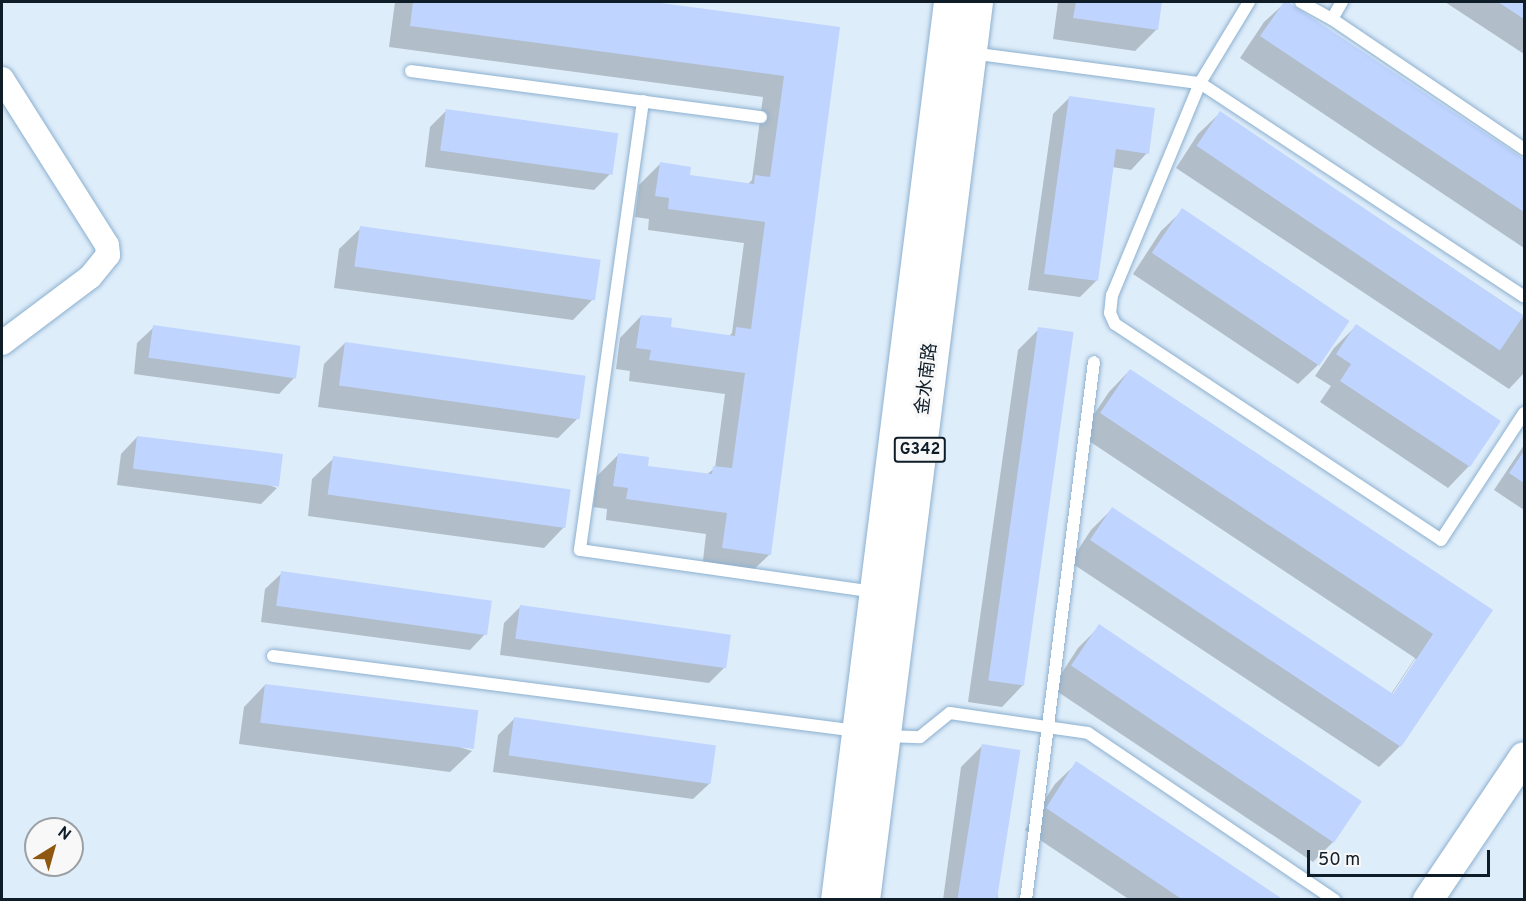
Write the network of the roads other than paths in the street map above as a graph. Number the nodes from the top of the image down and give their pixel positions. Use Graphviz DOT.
graph roads {
  1 [pos="950,2"];
  2 [pos="976,2"];
  3 [pos="1249,2"];
  4 [pos="1301,2"];
  5 [pos="1342,2"];
  6 [pos="1332,19"];
  7 [pos="970,52"];
  8 [pos="411,71"];
  9 [pos="2,79"];
  10 [pos="1200,83"];
  11 [pos="643,101"];
  12 [pos="761,117"];
  13 [pos="1524,149"];
  14 [pos="1524,297"];
  15 [pos="2,343"];
  16 [pos="1094,362"];
  17 [pos="1524,413"];
  18 [pos="876,592"];
  19 [pos="273,656"];
  20 [pos="1048,726"];
  21 [pos="871,733"];
  22 [pos="1524,757"];
  23 [pos="837,900"];
  24 [pos="863,900"];
  25 [pos="1026,900"];
  26 [pos="1335,900"];
  27 [pos="1428,900"];
  1 -- 18 [label="highway, 金水南路 / G342"];
  2 -- 7 [label="highway, 金水南路 / G342"];
  3 -- 10 [label="lane"];
  4 -- 6 [label="lane"];
  5 -- 6 [label="lane"];
  6 -- 13 [label="lane"];
  7 -- 10 [label="lane"];
  7 -- 21 [label="highway, 金水南路 / G342"];
  8 -- 11 [label="lane"];
  9 -- 15 [label="street"];
  10 -- 14 [label="lane"];
  10 -- 17 [label="lane"];
  11 -- 12 [label="lane"];
  11 -- 18 [label="lane"];
  16 -- 20 [label="lane"];
  18 -- 21 [label="highway, 金水南路 / G342"];
  19 -- 21 [label="lane"];
  20 -- 21 [label="lane"];
  20 -- 25 [label="lane"];
  20 -- 26 [label="lane"];
  21 -- 23 [label="highway, 金水南路 / G342"];
  21 -- 24 [label="highway, 金水南路 / G342"];
  22 -- 27 [label="street"];
}
